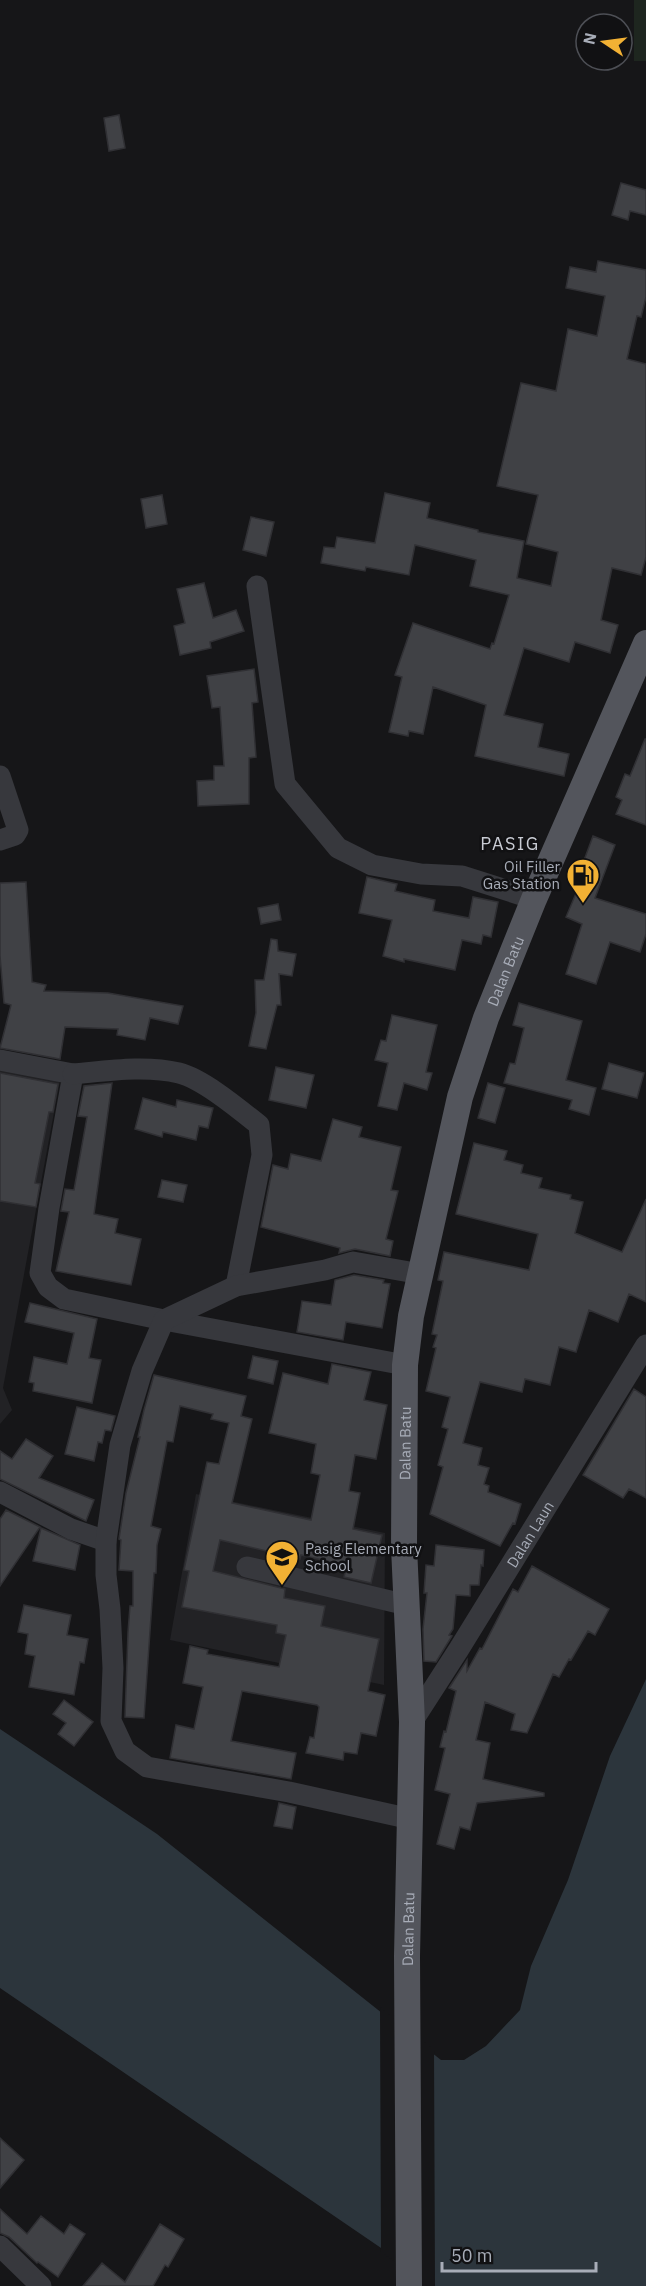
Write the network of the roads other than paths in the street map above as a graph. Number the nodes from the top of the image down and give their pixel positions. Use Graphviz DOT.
graph roads {
  1 [pos="257,586"];
  2 [pos="646,643"];
  3 [pos="0,776"];
  4 [pos="0,840"];
  5 [pos="534,899"];
  6 [pos="0,1060"];
  7 [pos="73,1074"];
  8 [pos="421,1274"];
  9 [pos="236,1286"];
  10 [pos="164,1320"];
  11 [pos="646,1345"];
  12 [pos="405,1365"];
  13 [pos="0,1492"];
  14 [pos="106,1541"];
  15 [pos="247,1567"];
  16 [pos="406,1605"];
  17 [pos="412,1722"];
  18 [pos="411,1819"];
  19 [pos="0,2246"];
  20 [pos="41,2286"];
  21 [pos="409,2286"];
  1 -- 5 [label="street"];
  2 -- 5 [label="main road, Dalan Batu"];
  3 -- 4 [label="street"];
  5 -- 8 [label="main road, Dalan Batu"];
  6 -- 7 [label="street"];
  7 -- 9 [label="street"];
  7 -- 10 [label="street"];
  8 -- 9 [label="street"];
  8 -- 12 [label="main road, Dalan Batu"];
  9 -- 10 [label="street"];
  10 -- 12 [label="street"];
  10 -- 14 [label="street"];
  11 -- 17 [label="street, Dalan Laun"];
  12 -- 16 [label="main road, Dalan Batu"];
  13 -- 14 [label="street"];
  14 -- 18 [label="street"];
  15 -- 16 [label="street"];
  16 -- 17 [label="main road, Dalan Batu"];
  17 -- 18 [label="main road, Dalan Batu"];
  18 -- 21 [label="main road, Dalan Batu"];
  19 -- 20 [label="street"];
}
